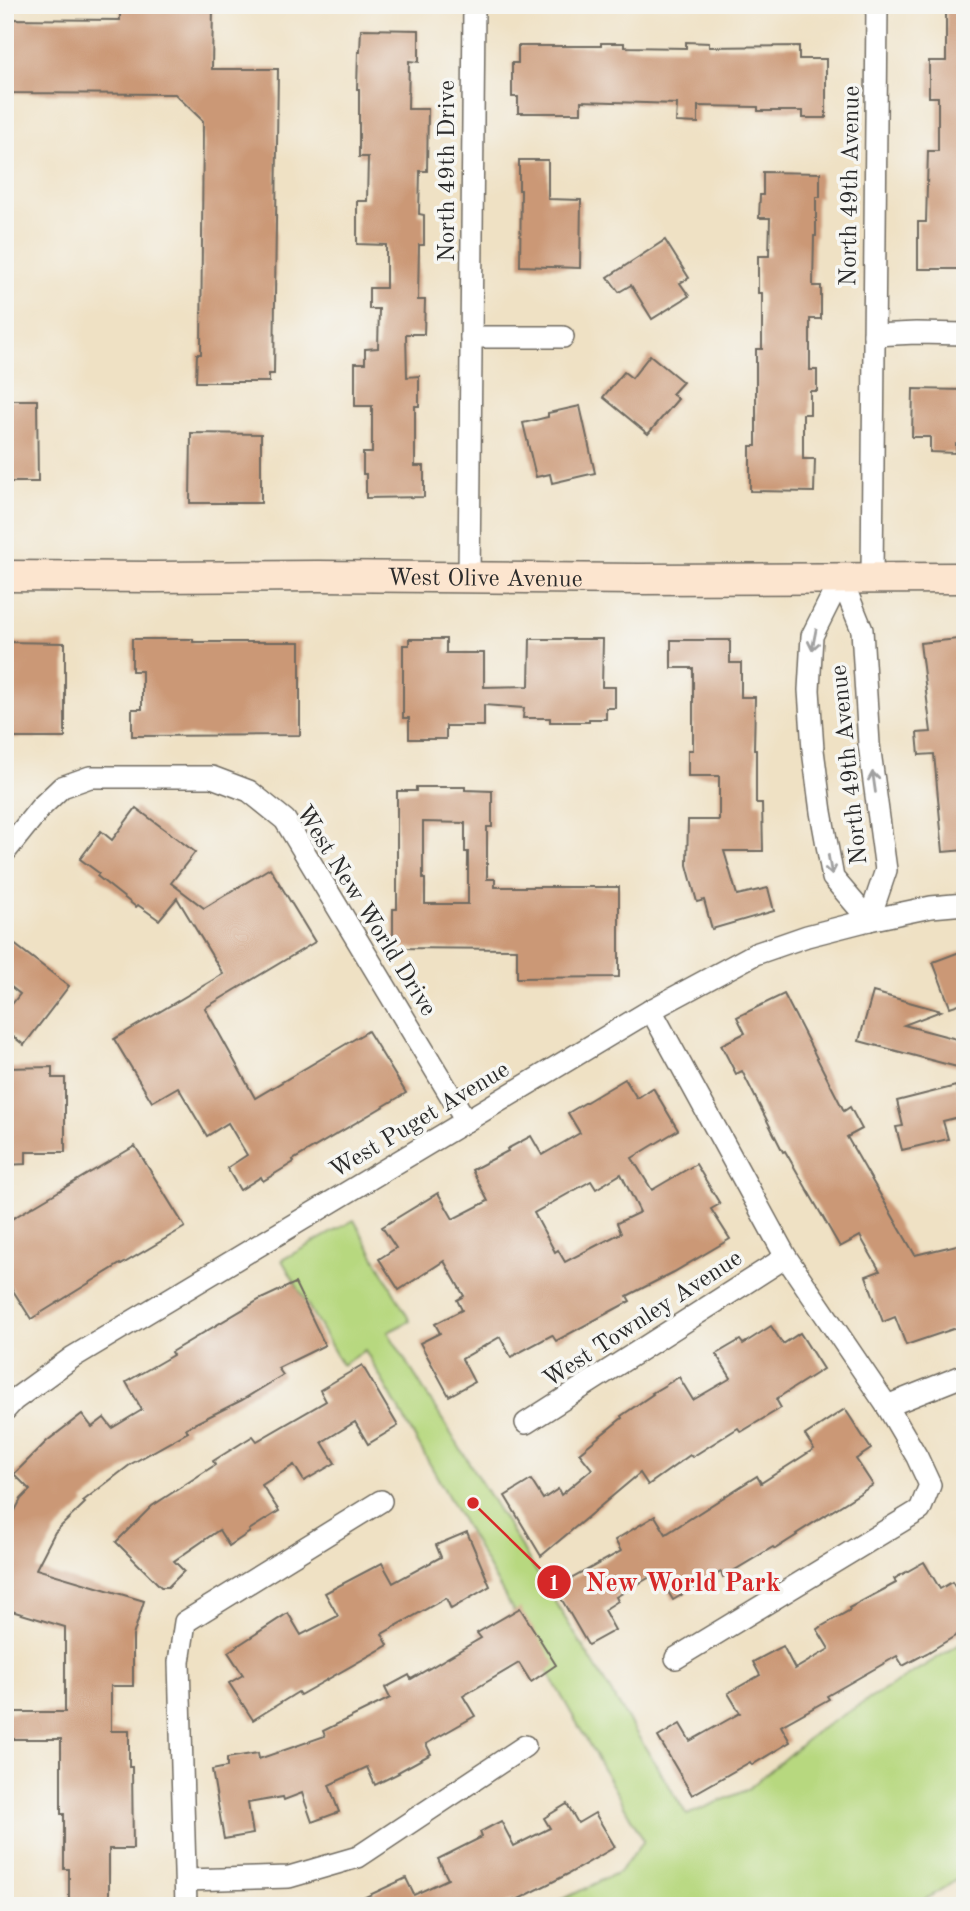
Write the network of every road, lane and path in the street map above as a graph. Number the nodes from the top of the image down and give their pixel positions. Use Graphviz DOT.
graph roads {
  1 [pos="474,5"];
  2 [pos="877,5"];
  3 [pos="965,334"];
  4 [pos="874,335"];
  5 [pos="471,337"];
  6 [pos="563,337"];
  7 [pos="5,576"];
  8 [pos="872,577"];
  9 [pos="469,578"];
  10 [pos="841,578"];
  11 [pos="965,578"];
  12 [pos="5,852"];
  13 [pos="965,904"];
  14 [pos="869,920"];
  15 [pos="651,1010"];
  16 [pos="466,1121"];
  17 [pos="786,1257"];
  18 [pos="965,1375"];
  19 [pos="10,1405"];
  20 [pos="887,1406"];
  21 [pos="526,1423"];
  22 [pos="381,1501"];
  23 [pos="676,1658"];
  24 [pos="525,1746"];
  25 [pos="186,1880"];
  26 [pos="186,1906"];
  1 -- 5 [label="street, North 49th Drive"];
  2 -- 4 [label="street, North 49th Avenue"];
  3 -- 4 [label="street"];
  4 -- 8 [label="street, North 49th Avenue"];
  5 -- 6 [label="street"];
  5 -- 9 [label="street, North 49th Drive"];
  7 -- 9 [label="main road, West Olive Avenue"];
  8 -- 10 [label="main road, West Olive Avenue"];
  8 -- 11 [label="main road, West Olive Avenue"];
  9 -- 10 [label="main road, West Olive Avenue"];
  14 -- 10 [label="street, North 49th Avenue, one-way"];
  10 -- 14 [label="street, North 49th Avenue, one-way"];
  12 -- 16 [label="street, West New World Drive"];
  13 -- 14 [label="street, West Puget Avenue"];
  14 -- 15 [label="street, West Puget Avenue"];
  15 -- 16 [label="street, West Puget Avenue"];
  15 -- 17 [label="street"];
  16 -- 19 [label="street, West Puget Avenue"];
  17 -- 20 [label="street"];
  17 -- 21 [label="street, West Townley Avenue"];
  18 -- 20 [label="street"];
  20 -- 23 [label="street"];
  22 -- 25 [label="street"];
  24 -- 25 [label="street"];
  25 -- 26 [label="street"];
}
